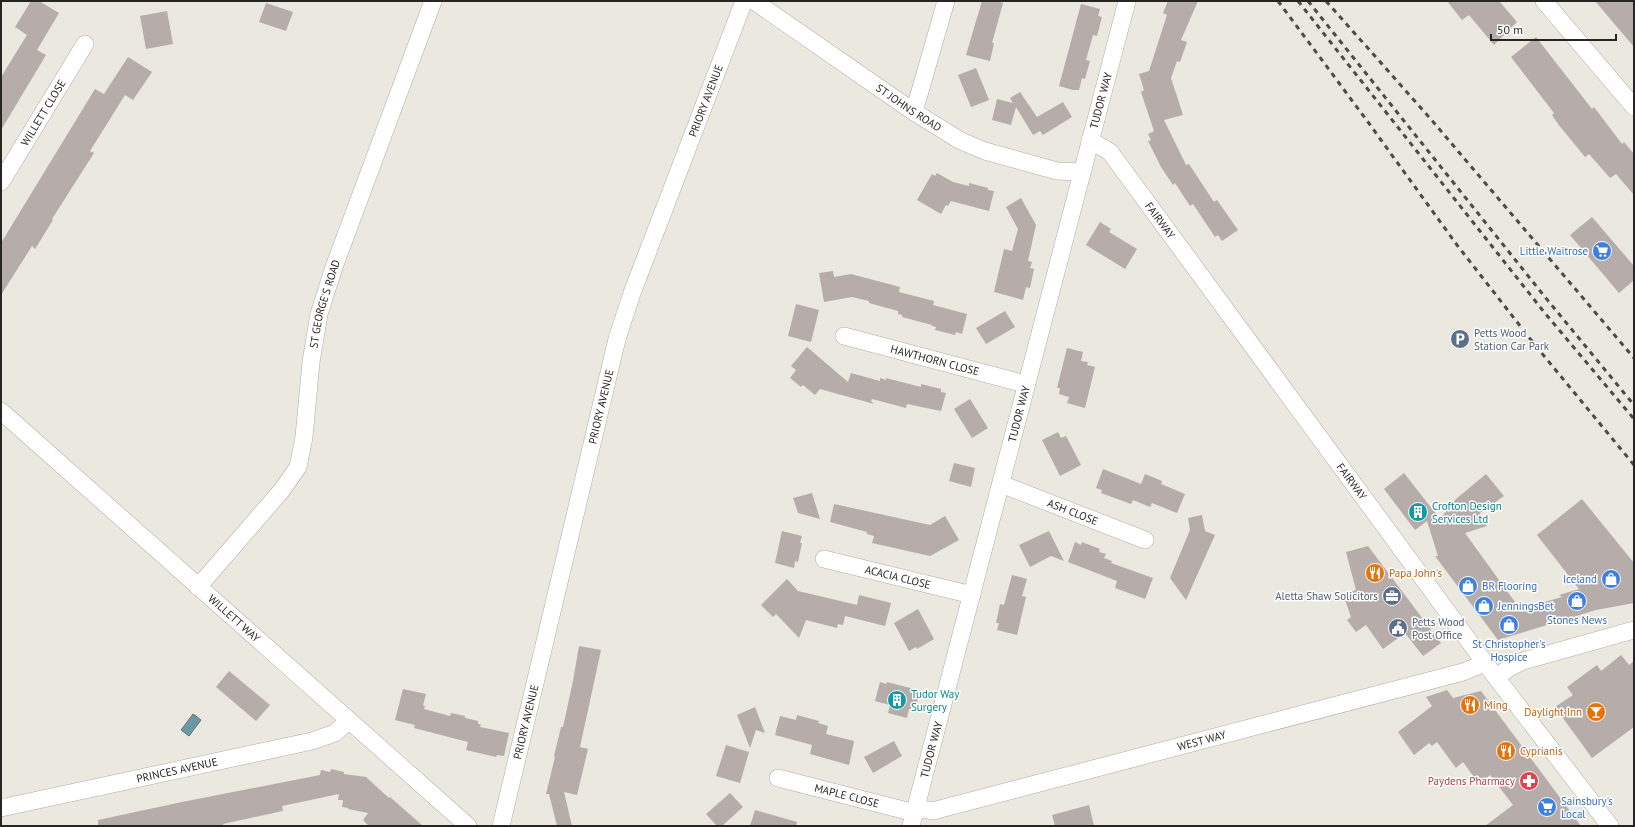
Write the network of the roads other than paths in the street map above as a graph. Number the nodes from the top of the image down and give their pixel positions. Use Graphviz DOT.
graph roads {
  1 [pos="433,1"];
  2 [pos="744,1"];
  3 [pos="754,1"];
  4 [pos="946,1"];
  5 [pos="1127,1"];
  6 [pos="1544,1"];
  7 [pos="86,44"];
  8 [pos="1634,107"];
  9 [pos="914,112"];
  10 [pos="1090,140"];
  11 [pos="1082,172"];
  12 [pos="1,182"];
  13 [pos="844,336"];
  14 [pos="1025,384"];
  15 [pos="1,411"];
  16 [pos="1001,484"];
  17 [pos="1145,540"];
  18 [pos="824,559"];
  19 [pos="198,587"];
  20 [pos="972,595"];
  21 [pos="1634,630"];
  22 [pos="1485,663"];
  23 [pos="1497,677"];
  24 [pos="348,721"];
  25 [pos="778,778"];
  26 [pos="1,808"];
  27 [pos="914,816"];
  28 [pos="468,826"];
  29 [pos="501,826"];
  30 [pos="1610,826"];
  1 -- 19 [label="street, ST GEORGE'S ROAD"];
  2 -- 29 [label="street, PRIORY AVENUE"];
  3 -- 9 [label="street, ST JOHNS ROAD"];
  4 -- 9 [label="street"];
  5 -- 10 [label="street, TUDOR WAY"];
  6 -- 8 [label="street"];
  7 -- 12 [label="street, WILLETT CLOSE"];
  9 -- 11 [label="street, ST JOHNS ROAD"];
  10 -- 11 [label="street, TUDOR WAY"];
  10 -- 22 [label="street, FAIRWAY"];
  11 -- 14 [label="street, TUDOR WAY"];
  13 -- 14 [label="street, HAWTHORN CLOSE"];
  14 -- 16 [label="street, TUDOR WAY"];
  15 -- 19 [label="street, WILLETT WAY"];
  16 -- 17 [label="street, ASH CLOSE"];
  16 -- 20 [label="street, TUDOR WAY"];
  18 -- 20 [label="street, ACACIA CLOSE"];
  19 -- 24 [label="street, WILLETT WAY"];
  20 -- 27 [label="street, TUDOR WAY"];
  21 -- 23 [label="street"];
  22 -- 23 [label="street, FAIRWAY"];
  22 -- 27 [label="street, WEST WAY"];
  23 -- 30 [label="street, FAIRWAY"];
  24 -- 26 [label="street, PRINCES AVENUE"];
  24 -- 28 [label="street, WILLETT WAY"];
  25 -- 27 [label="street, MAPLE CLOSE"];
}
